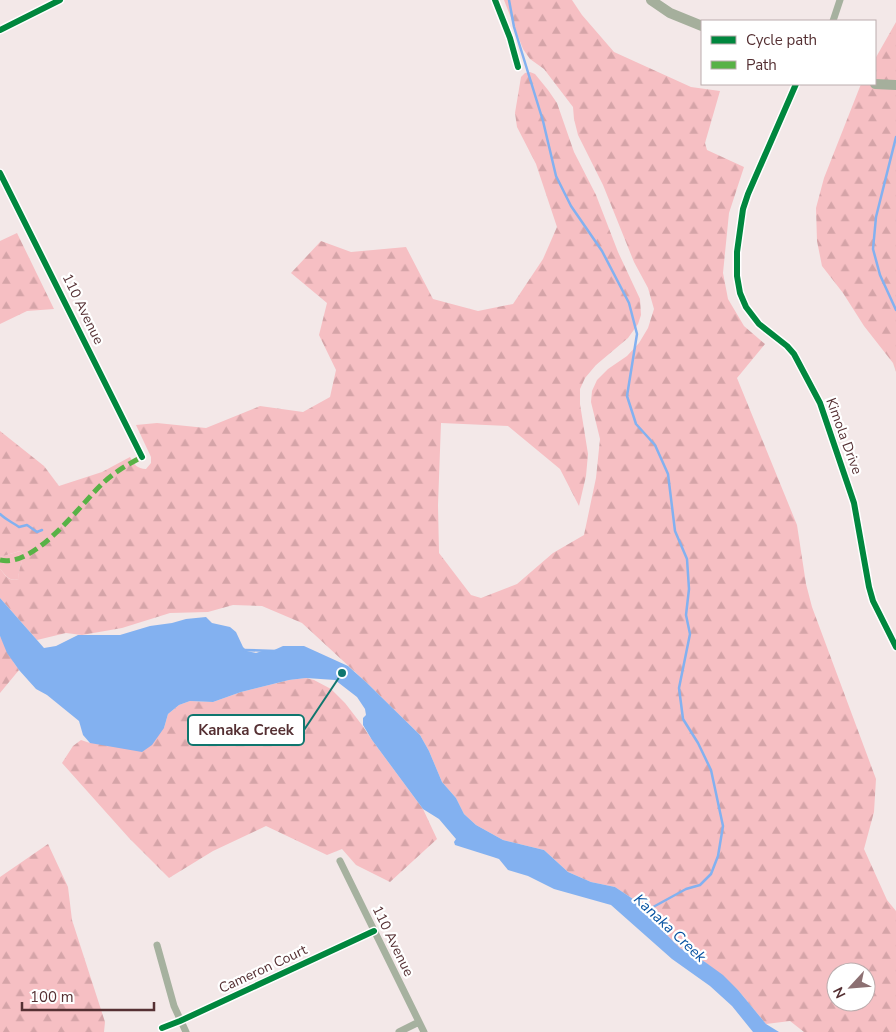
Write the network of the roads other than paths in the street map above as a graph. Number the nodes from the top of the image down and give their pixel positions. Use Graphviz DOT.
graph roads {
  1 [pos="60,0"];
  2 [pos="494,0"];
  3 [pos="651,0"];
  4 [pos="840,0"];
  5 [pos="833,20"];
  6 [pos="701,26"];
  7 [pos="0,30"];
  8 [pos="518,67"];
  9 [pos="876,84"];
  10 [pos="796,85"];
  11 [pos="896,85"];
  12 [pos="0,173"];
  13 [pos="142,457"];
  14 [pos="896,647"];
  15 [pos="340,861"];
  16 [pos="374,932"];
  17 [pos="157,945"];
  18 [pos="180,1021"];
  19 [pos="419,1022"];
  20 [pos="162,1028"];
  21 [pos="186,1032"];
  22 [pos="399,1032"];
  23 [pos="424,1032"];
  1 -- 7 [label="street"];
  2 -- 8 [label="street"];
  3 -- 6 [label="street"];
  4 -- 5 [label="street"];
  9 -- 11 [label="street"];
  10 -- 14 [label="street, Kimola Drive"];
  12 -- 13 [label="street, 110 Avenue"];
  15 -- 16 [label="street, 110 Avenue"];
  16 -- 18 [label="street, Cameron Court"];
  16 -- 19 [label="street, 110 Avenue"];
  17 -- 18 [label="street"];
  18 -- 20 [label="street, Cameron Court"];
  18 -- 21 [label="street"];
  19 -- 22 [label="street"];
  19 -- 23 [label="street, 110 Avenue"];
}
